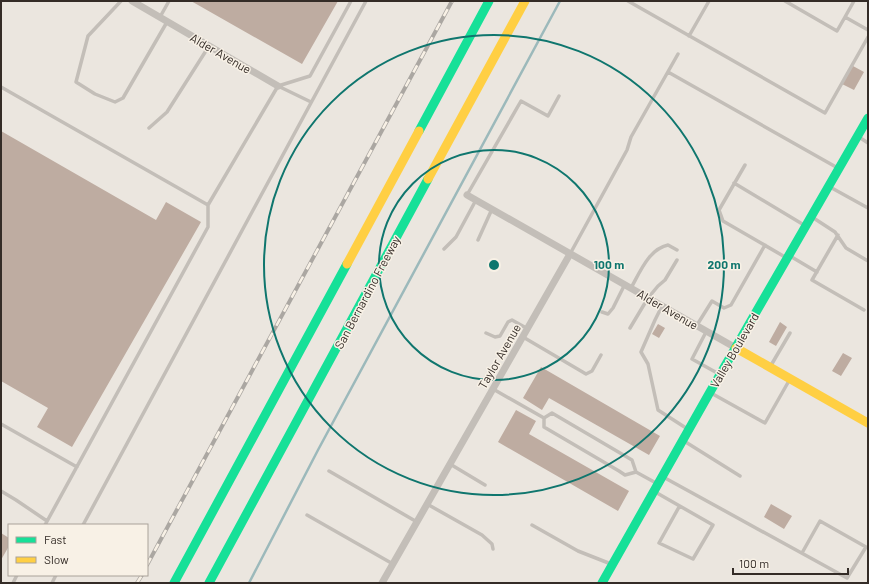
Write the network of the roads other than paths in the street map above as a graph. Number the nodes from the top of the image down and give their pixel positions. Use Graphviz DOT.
graph roads {
  1 [pos="121,1"];
  2 [pos="132,1"];
  3 [pos="169,1"];
  4 [pos="351,1"];
  5 [pos="366,1"];
  6 [pos="488,1"];
  7 [pos="525,1"];
  8 [pos="628,1"];
  9 [pos="709,1"];
  10 [pos="784,1"];
  11 [pos="854,1"];
  12 [pos="160,17"];
  13 [pos="845,17"];
  14 [pos="168,22"];
  15 [pos="868,30"];
  16 [pos="689,36"];
  17 [pos="868,37"];
  18 [pos="209,46"];
  19 [pos="678,54"];
  20 [pos="668,72"];
  21 [pos="278,86"];
  22 [pos="1,87"];
  23 [pos="560,96"];
  24 [pos="311,102"];
  25 [pos="868,118"];
  26 [pos="149,128"];
  27 [pos="858,136"];
  28 [pos="868,143"];
  29 [pos="745,165"];
  30 [pos="839,169"];
  31 [pos="734,183"];
  32 [pos="829,187"];
  33 [pos="467,195"];
  34 [pos="476,200"];
  35 [pos="208,205"];
  36 [pos="868,208"];
  37 [pos="492,209"];
  38 [pos="811,217"];
  39 [pos="806,226"];
  40 [pos="838,236"];
  41 [pos="478,240"];
  42 [pos="765,245"];
  43 [pos="444,249"];
  44 [pos="677,250"];
  45 [pos="570,254"];
  46 [pos="788,257"];
  47 [pos="677,260"];
  48 [pos="868,261"];
  49 [pos="817,272"];
  50 [pos="628,286"];
  51 [pos="648,298"];
  52 [pos="662,306"];
  53 [pos="864,310"];
  54 [pos="602,312"];
  55 [pos="697,325"];
  56 [pos="528,328"];
  57 [pos="630,328"];
  58 [pos="707,331"];
  59 [pos="486,333"];
  60 [pos="790,333"];
  61 [pos="523,337"];
  62 [pos="736,348"];
  63 [pos="601,355"];
  64 [pos="770,367"];
  65 [pos="720,374"];
  66 [pos="790,378"];
  67 [pos="493,389"];
  68 [pos="710,392"];
  69 [pos="544,418"];
  70 [pos="868,423"];
  71 [pos="1,424"];
  72 [pos="689,430"];
  73 [pos="683,440"];
  74 [pos="450,464"];
  75 [pos="76,467"];
  76 [pos="328,471"];
  77 [pos="636,472"];
  78 [pos="740,476"];
  79 [pos="658,484"];
  80 [pos="485,485"];
  81 [pos="1,491"];
  82 [pos="427,504"];
  83 [pos="680,507"];
  84 [pos="307,515"];
  85 [pos="417,522"];
  86 [pos="46,523"];
  87 [pos="84,524"];
  88 [pos="532,525"];
  89 [pos="493,549"];
  90 [pos="802,553"];
  91 [pos="393,564"];
  92 [pos="612,564"];
  93 [pos="174,583"];
  94 [pos="210,583"];
  95 [pos="382,583"];
  96 [pos="603,583"];
  1 -- 14 [label="lane"];
  2 -- 12 [label="street, Alder Avenue"];
  3 -- 12 [label="lane"];
  4 -- 21 [label="lane"];
  5 -- 24 [label="lane"];
  6 -- 93 [label="main road"];
  7 -- 94 [label="main road, San Bernardino Freeway"];
  8 -- 16 [label="lane"];
  9 -- 16 [label="lane"];
  10 -- 13 [label="lane"];
  11 -- 13 [label="lane"];
  12 -- 14 [label="street, Alder Avenue"];
  13 -- 15 [label="lane"];
  14 -- 18 [label="street, Alder Avenue"];
  16 -- 17 [label="lane"];
  18 -- 21 [label="street, Alder Avenue"];
  18 -- 26 [label="lane"];
  19 -- 20 [label="lane, Taylor Avenue"];
  20 -- 30 [label="lane"];
  20 -- 45 [label="lane, Taylor Avenue"];
  21 -- 24 [label="lane, Alder Avenue"];
  21 -- 35 [label="lane"];
  22 -- 35 [label="lane"];
  23 -- 33 [label="lane"];
  24 -- 87 [label="lane"];
  25 -- 27 [label="main road, Valley Boulevard"];
  27 -- 28 [label="lane"];
  27 -- 30 [label="main road, Valley Boulevard"];
  29 -- 31 [label="lane"];
  30 -- 32 [label="main road, Valley Boulevard"];
  31 -- 39 [label="lane"];
  31 -- 42 [label="lane"];
  32 -- 36 [label="lane"];
  32 -- 38 [label="main road, Valley Boulevard"];
  33 -- 34 [label="street, Alder Avenue"];
  34 -- 37 [label="street, Alder Avenue"];
  34 -- 43 [label="lane"];
  35 -- 75 [label="lane"];
  37 -- 41 [label="lane"];
  37 -- 45 [label="street, Alder Avenue"];
  38 -- 39 [label="main road, Valley Boulevard"];
  38 -- 40 [label="lane"];
  39 -- 46 [label="main road, Valley Boulevard"];
  40 -- 48 [label="lane"];
  40 -- 49 [label="lane"];
  42 -- 46 [label="lane"];
  42 -- 55 [label="lane"];
  44 -- 50 [label="lane"];
  45 -- 50 [label="street, Alder Avenue"];
  45 -- 56 [label="street, Taylor Avenue"];
  46 -- 49 [label="lane"];
  46 -- 62 [label="main road, Valley Boulevard"];
  47 -- 51 [label="lane"];
  49 -- 53 [label="lane"];
  50 -- 51 [label="street, Alder Avenue"];
  50 -- 54 [label="lane"];
  51 -- 52 [label="street, Alder Avenue"];
  51 -- 57 [label="lane"];
  52 -- 55 [label="street, Alder Avenue"];
  52 -- 72 [label="lane"];
  55 -- 58 [label="street, Alder Avenue"];
  56 -- 59 [label="lane"];
  56 -- 61 [label="street, Taylor Avenue"];
  58 -- 62 [label="street, Alder Avenue"];
  58 -- 65 [label="lane"];
  60 -- 64 [label="lane"];
  61 -- 63 [label="lane"];
  61 -- 67 [label="street, Taylor Avenue"];
  62 -- 64 [label="main road, Alder Avenue"];
  62 -- 65 [label="main road, Valley Boulevard"];
  64 -- 66 [label="main road, Alder Avenue"];
  65 -- 68 [label="main road, Valley Boulevard"];
  66 -- 68 [label="lane"];
  66 -- 70 [label="main road, Alder Avenue"];
  67 -- 69 [label="lane"];
  67 -- 74 [label="street, Taylor Avenue"];
  68 -- 72 [label="main road, Valley Boulevard"];
  69 -- 77 [label="lane"];
  69 -- 77 [label="lane"];
  71 -- 75 [label="lane"];
  72 -- 73 [label="main road, Valley Boulevard"];
  73 -- 78 [label="lane"];
  73 -- 79 [label="main road, Valley Boulevard"];
  74 -- 80 [label="lane"];
  74 -- 82 [label="street, Taylor Avenue"];
  75 -- 86 [label="lane"];
  76 -- 85 [label="lane"];
  77 -- 79 [label="lane"];
  79 -- 83 [label="lane"];
  79 -- 90 [label="lane"];
  79 -- 92 [label="main road, Valley Boulevard"];
  81 -- 86 [label="lane"];
  82 -- 85 [label="street, Taylor Avenue"];
  82 -- 89 [label="lane"];
  83 -- 83 [label="lane"];
  84 -- 91 [label="lane"];
  85 -- 91 [label="street, Taylor Avenue"];
  88 -- 92 [label="lane"];
  90 -- 90 [label="lane"];
  91 -- 95 [label="street, Taylor Avenue"];
  92 -- 96 [label="main road, Valley Boulevard"];
}
